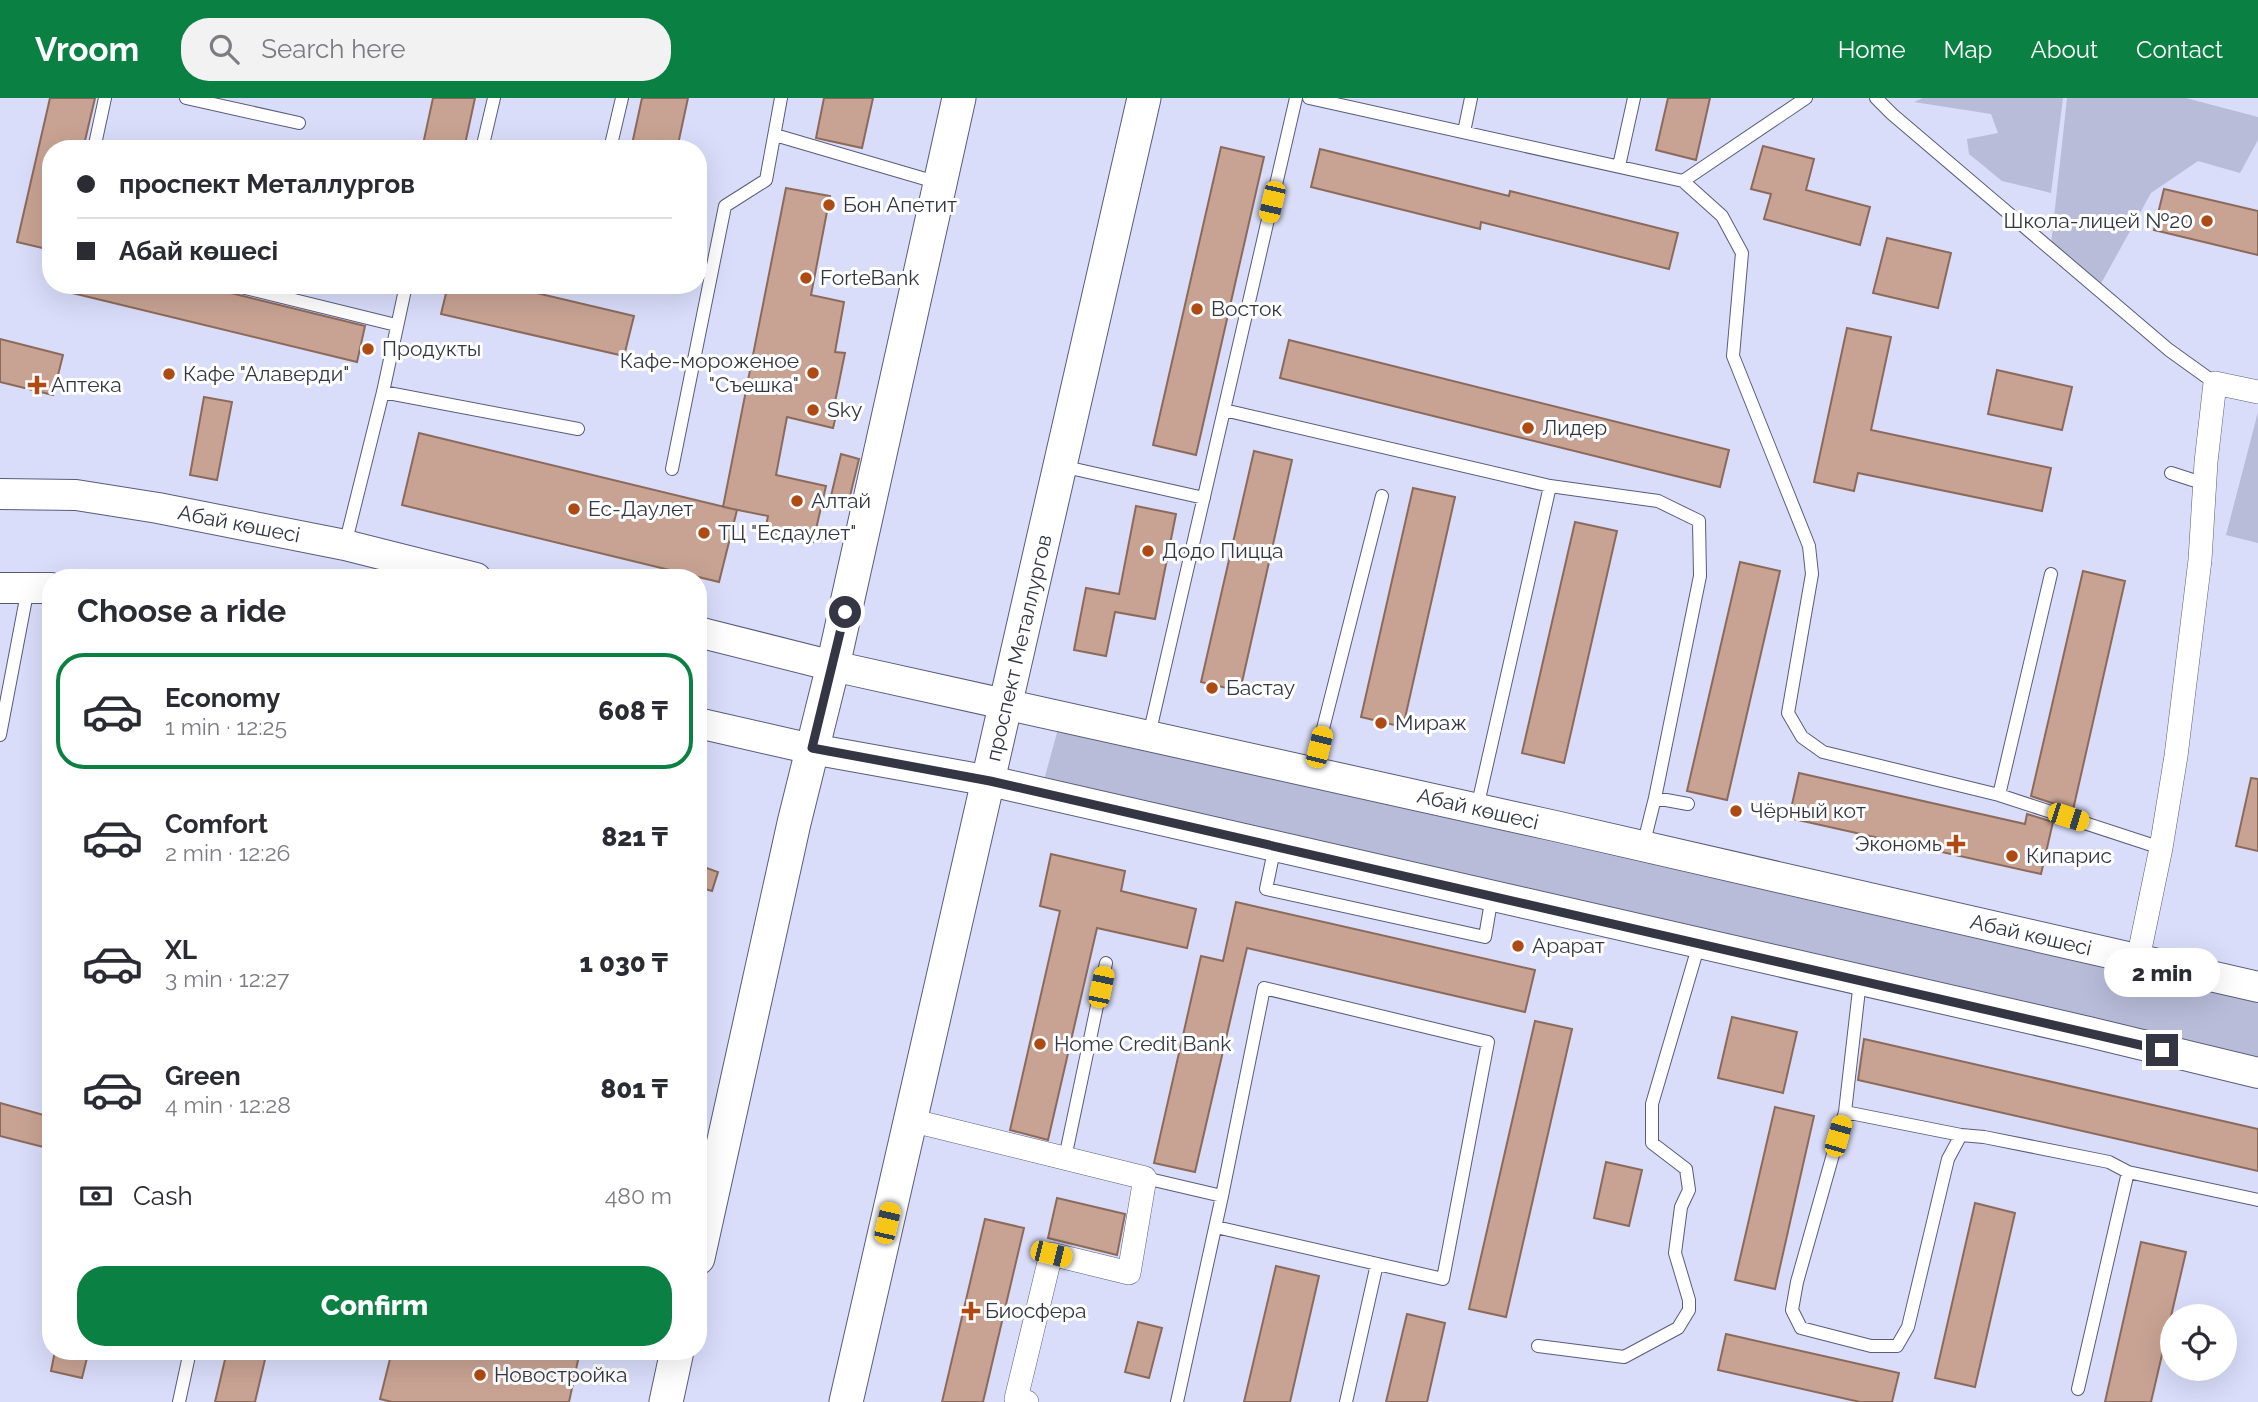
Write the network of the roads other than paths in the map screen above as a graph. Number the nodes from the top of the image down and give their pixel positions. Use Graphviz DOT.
graph roads {
  1 [pos="105,98"];
  2 [pos="186,98"];
  3 [pos="494,98"];
  4 [pos="622,98"];
  5 [pos="781,98"];
  6 [pos="959,98"];
  7 [pos="1144,98"];
  8 [pos="1296,98"];
  9 [pos="1309,98"];
  10 [pos="1471,98"];
  11 [pos="1634,98"];
  12 [pos="1806,98"];
  13 [pos="1876,98"];
  14 [pos="299,123"];
  15 [pos="1464,132"];
  16 [pos="775,135"];
  17 [pos="96,140"];
  18 [pos="484,140"];
  19 [pos="612,140"];
  20 [pos="1619,166"];
  21 [pos="1683,181"];
  22 [pos="940,183"];
  23 [pos="270,294"];
  24 [pos="404,294"];
  25 [pos="396,325"];
  26 [pos="2214,383"];
  27 [pos="383,392"];
  28 [pos="2258,392"];
  29 [pos="1224,410"];
  30 [pos="578,429"];
  31 [pos="1060,466"];
  32 [pos="672,468"];
  33 [pos="2171,473"];
  34 [pos="2205,484"];
  35 [pos="1550,486"];
  36 [pos="0,494"];
  37 [pos="1382,496"];
  38 [pos="1204,498"];
  39 [pos="345,545"];
  40 [pos="440,569"];
  41 [pos="2051,574"];
  42 [pos="26,588"];
  43 [pos="707,634"];
  44 [pos="833,666"];
  45 [pos="1006,703"];
  46 [pos="707,725"];
  47 [pos="0,734"];
  48 [pos="1149,735"];
  49 [pos="812,748"];
  50 [pos="1312,772"];
  51 [pos="990,781"];
  52 [pos="1999,794"];
  53 [pos="1656,798"];
  54 [pos="1688,804"];
  55 [pos="1477,808"];
  56 [pos="1275,846"];
  57 [pos="1643,846"];
  58 [pos="2161,848"];
  59 [pos="1492,896"];
  60 [pos="1700,944"];
  61 [pos="2137,959"];
  62 [pos="1106,963"];
  63 [pos="1860,980"];
  64 [pos="2258,987"];
  65 [pos="2258,1073"];
  66 [pos="1845,1112"];
  67 [pos="910,1121"];
  68 [pos="1961,1135"];
  69 [pos="1065,1158"];
  70 [pos="2128,1172"];
  71 [pos="1145,1178"];
  72 [pos="1222,1196"];
  73 [pos="2258,1200"];
  74 [pos="707,1217"];
  75 [pos="1216,1227"];
  76 [pos="1377,1264"];
  77 [pos="1538,1346"];
  78 [pos="188,1360"];
  79 [pos="675,1360"];
  80 [pos="2078,1389"];
  81 [pos="179,1402"];
  82 [pos="666,1402"];
  83 [pos="846,1402"];
  84 [pos="1027,1402"];
  85 [pos="1177,1402"];
  86 [pos="1346,1402"];
  1 -- 17 [label="lane"];
  2 -- 14 [label="lane"];
  3 -- 18 [label="lane"];
  4 -- 19 [label="lane"];
  5 -- 16 [label="lane"];
  6 -- 22 [label="main road"];
  7 -- 31 [label="main road, проспект Металлургов"];
  8 -- 29 [label="lane"];
  9 -- 15 [label="lane"];
  10 -- 15 [label="lane"];
  11 -- 20 [label="lane"];
  12 -- 21 [label="lane"];
  13 -- 26 [label="lane"];
  15 -- 20 [label="lane"];
  16 -- 22 [label="lane"];
  16 -- 32 [label="lane"];
  20 -- 21 [label="lane"];
  21 -- 52 [label="lane"];
  22 -- 44 [label="main road"];
  23 -- 25 [label="lane"];
  24 -- 25 [label="lane"];
  25 -- 27 [label="lane"];
  26 -- 28 [label="street"];
  26 -- 34 [label="street"];
  27 -- 30 [label="lane"];
  27 -- 39 [label="lane"];
  29 -- 35 [label="lane"];
  29 -- 38 [label="lane"];
  31 -- 38 [label="lane"];
  31 -- 45 [label="main road, проспект Металлургов"];
  33 -- 34 [label="lane"];
  34 -- 58 [label="street"];
  35 -- 53 [label="lane"];
  35 -- 55 [label="lane"];
  36 -- 39 [label="street, Абай көшесі"];
  37 -- 50 [label="lane"];
  38 -- 48 [label="lane"];
  39 -- 40 [label="street, Абай көшесі"];
  41 -- 52 [label="lane"];
  42 -- 47 [label="lane"];
  43 -- 44 [label="street, Абай көшесі"];
  44 -- 45 [label="street, Абай көшесі"];
  44 -- 49 [label="main road"];
  45 -- 48 [label="street, Абай көшесі"];
  45 -- 51 [label="main road, проспект Металлургов"];
  46 -- 49 [label="street"];
  48 -- 50 [label="street, Абай көшесі"];
  49 -- 51 [label="street"];
  49 -- 74 [label="main road"];
  50 -- 55 [label="street, Абай көшесі"];
  51 -- 56 [label="street"];
  51 -- 67 [label="main road, проспект Металлургов"];
  52 -- 58 [label="lane"];
  53 -- 54 [label="lane"];
  53 -- 57 [label="lane"];
  55 -- 57 [label="street, Абай көшесі"];
  56 -- 59 [label="street"];
  56 -- 59 [label="lane"];
  57 -- 61 [label="street, Абай көшесі"];
  58 -- 61 [label="street"];
  59 -- 60 [label="street"];
  60 -- 63 [label="street"];
  60 -- 77 [label="lane"];
  61 -- 64 [label="street, Абай көшесі"];
  62 -- 69 [label="lane"];
  63 -- 65 [label="street"];
  63 -- 66 [label="lane"];
  66 -- 68 [label="lane"];
  66 -- 68 [label="lane"];
  67 -- 69 [label="street"];
  67 -- 83 [label="main road, проспект Металлургов"];
  68 -- 70 [label="lane"];
  69 -- 71 [label="street"];
  70 -- 73 [label="lane"];
  70 -- 80 [label="lane"];
  71 -- 72 [label="lane"];
  71 -- 84 [label="street"];
  72 -- 75 [label="lane"];
  72 -- 76 [label="lane"];
  75 -- 76 [label="lane"];
  75 -- 85 [label="lane"];
  76 -- 86 [label="lane"];
  78 -- 81 [label="lane"];
  79 -- 82 [label="main road"];
}
